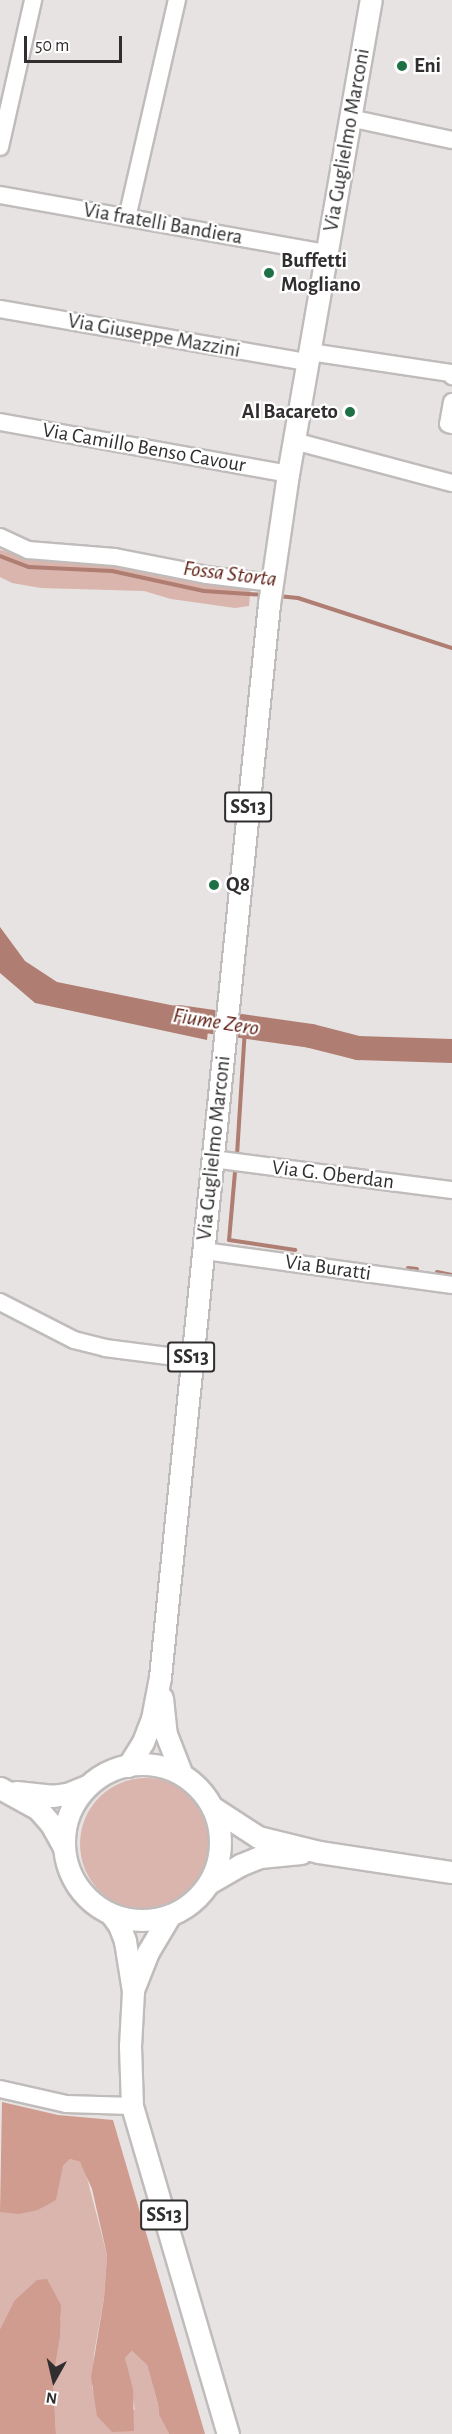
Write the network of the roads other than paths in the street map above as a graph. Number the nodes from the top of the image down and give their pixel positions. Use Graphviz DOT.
graph roads {
  1 [pos="33,0"];
  2 [pos="177,0"];
  3 [pos="371,0"];
  4 [pos="350,118"];
  5 [pos="452,140"];
  6 [pos="0,147"];
  7 [pos="0,195"];
  8 [pos="127,218"];
  9 [pos="327,253"];
  10 [pos="0,309"];
  11 [pos="309,357"];
  12 [pos="452,376"];
  13 [pos="452,402"];
  14 [pos="0,422"];
  15 [pos="452,425"];
  16 [pos="294,441"];
  17 [pos="288,474"];
  18 [pos="452,483"];
  19 [pos="0,537"];
  20 [pos="271,583"];
  21 [pos="213,1159"];
  22 [pos="452,1190"];
  23 [pos="204,1251"];
  24 [pos="452,1285"];
  25 [pos="0,1302"];
  26 [pos="191,1359"];
  27 [pos="160,1677"];
  28 [pos="128,1766"];
  29 [pos="182,1775"];
  30 [pos="92,1783"];
  31 [pos="3,1790"];
  32 [pos="212,1807"];
  33 [pos="64,1846"];
  34 [pos="319,1852"];
  35 [pos="452,1872"];
  36 [pos="209,1883"];
  37 [pos="111,1914"];
  38 [pos="170,1916"];
  39 [pos="133,1991"];
  40 [pos="0,2089"];
  41 [pos="132,2106"];
  42 [pos="228,2434"];
  1 -- 6 [label="street"];
  2 -- 8 [label="street"];
  3 -- 4 [label="main road, Via Guglielmo Marconi / SS13"];
  4 -- 5 [label="street"];
  4 -- 9 [label="main road, Via Guglielmo Marconi / SS13"];
  7 -- 8 [label="street, Via fratelli Bandiera"];
  8 -- 9 [label="street, Via fratelli Bandiera"];
  9 -- 11 [label="main road, Via Guglielmo Marconi / SS13"];
  10 -- 11 [label="street, Via Giuseppe Mazzini"];
  11 -- 12 [label="street"];
  11 -- 16 [label="main road, Via Guglielmo Marconi / SS13"];
  13 -- 15 [label="street"];
  14 -- 17 [label="street, Via Camillo Benso Cavour"];
  16 -- 17 [label="main road, Via Guglielmo Marconi / SS13"];
  16 -- 18 [label="street"];
  17 -- 20 [label="main road, Via Guglielmo Marconi / SS13"];
  19 -- 20 [label="street"];
  20 -- 21 [label="main road, Via Guglielmo Marconi / SS13"];
  21 -- 22 [label="street, Via G. Oberdan"];
  21 -- 23 [label="main road, Via Guglielmo Marconi / SS13"];
  23 -- 24 [label="street, Via Buratti"];
  23 -- 26 [label="main road, Via Guglielmo Marconi / SS13"];
  25 -- 26 [label="street"];
  26 -- 27 [label="main road, Via Guglielmo Marconi / SS13"];
  27 -- 28 [label="main road, Via Guglielmo Marconi / SS13"];
  27 -- 29 [label="main road, Via Guglielmo Marconi / SS13"];
  28 -- 29 [label="main road, Via Guglielmo Marconi / SS13"];
  28 -- 30 [label="main road, Via Guglielmo Marconi / SS13"];
  29 -- 32 [label="main road, Via Guglielmo Marconi / SS13"];
  30 -- 31 [label="main road"];
  30 -- 33 [label="main road, Via Guglielmo Marconi / SS13"];
  31 -- 33 [label="main road"];
  32 -- 34 [label="main road"];
  32 -- 36 [label="main road, Via Guglielmo Marconi / SS13"];
  33 -- 37 [label="main road, Via Guglielmo Marconi / SS13"];
  34 -- 35 [label="main road"];
  34 -- 36 [label="main road"];
  36 -- 38 [label="main road, Via Guglielmo Marconi / SS13"];
  37 -- 38 [label="main road, Via Guglielmo Marconi / SS13"];
  37 -- 39 [label="main road, Via Guglielmo Marconi / SS13"];
  38 -- 39 [label="main road, Via Guglielmo Marconi / SS13"];
  39 -- 41 [label="main road, Via Guglielmo Marconi / SS13"];
  40 -- 41 [label="street"];
  41 -- 42 [label="main road, Via Guglielmo Marconi / SS13"];
}
